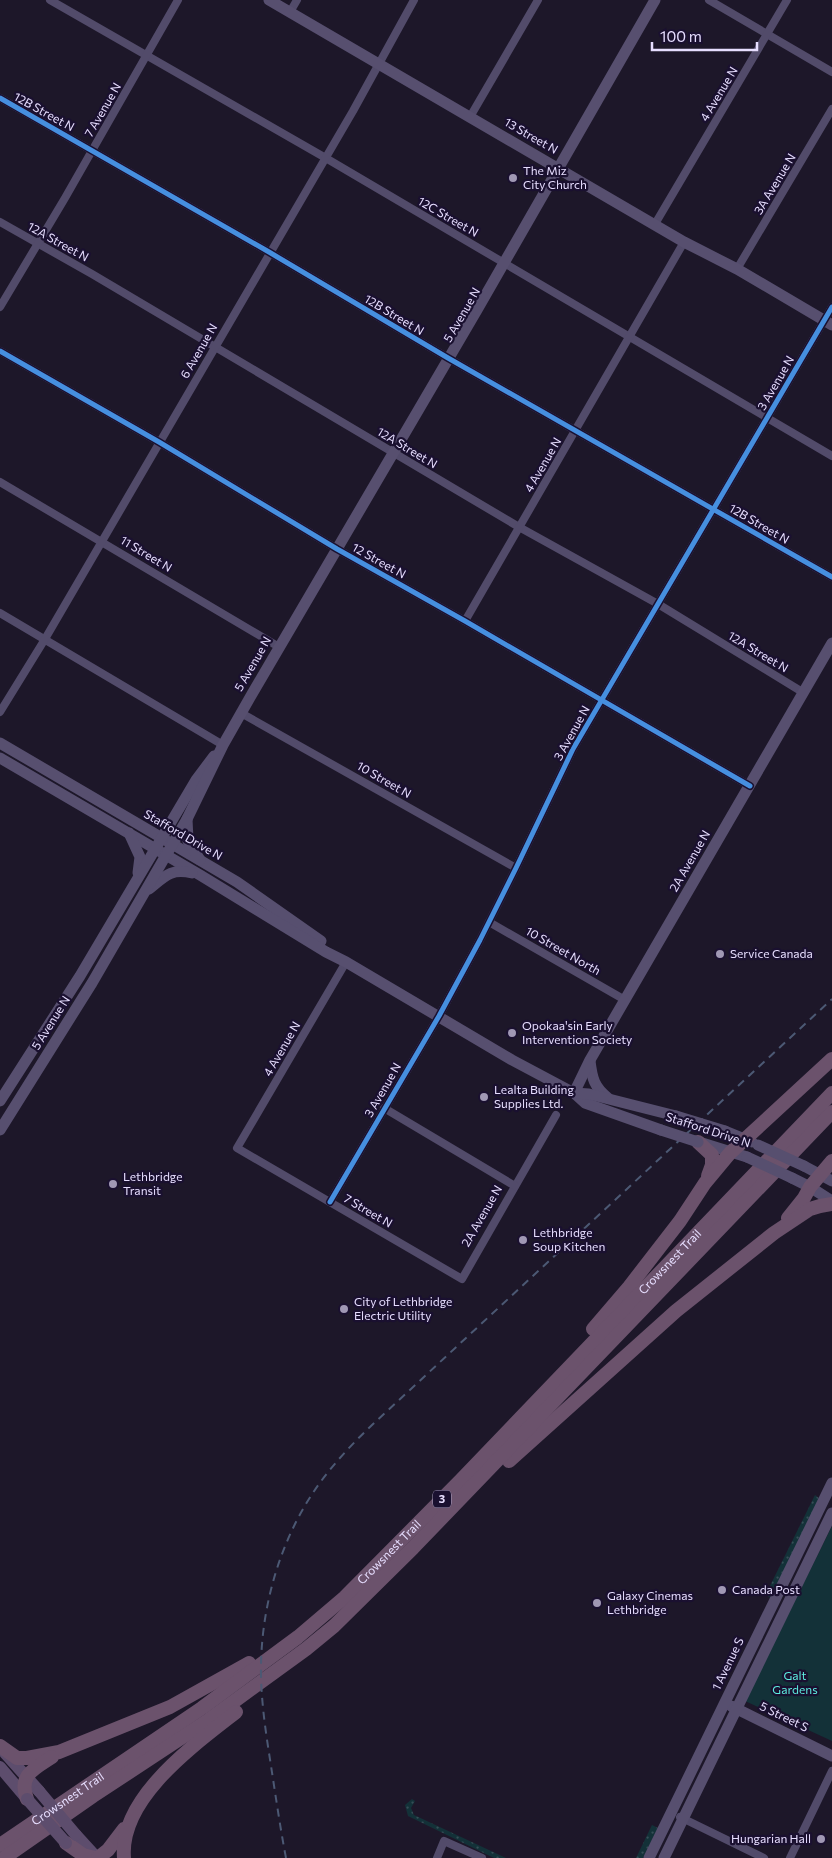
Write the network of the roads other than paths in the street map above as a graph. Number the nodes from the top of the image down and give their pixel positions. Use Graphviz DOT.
graph roads {
  1 [pos="50,0"];
  2 [pos="178,0"];
  3 [pos="269,0"];
  4 [pos="297,0"];
  5 [pos="414,0"];
  6 [pos="538,0"];
  7 [pos="655,0"];
  8 [pos="709,0"];
  9 [pos="787,0"];
  10 [pos="290,12"];
  11 [pos="767,34"];
  12 [pos="146,56"];
  13 [pos="379,64"];
  14 [pos="832,72"];
  15 [pos="0,98"];
  16 [pos="832,109"];
  17 [pos="470,117"];
  18 [pos="92,150"];
  19 [pos="324,158"];
  20 [pos="558,168"];
  21 [pos="0,222"];
  22 [pos="655,224"];
  23 [pos="684,242"];
  24 [pos="38,244"];
  25 [pos="268,252"];
  26 [pos="503,263"];
  27 [pos="738,269"];
  28 [pos="0,307"];
  29 [pos="832,307"];
  30 [pos="828,322"];
  31 [pos="629,338"];
  32 [pos="215,346"];
  33 [pos="0,351"];
  34 [pos="448,358"];
  35 [pos="767,418"];
  36 [pos="575,430"];
  37 [pos="159,442"];
  38 [pos="393,453"];
  39 [pos="832,456"];
  40 [pos="0,482"];
  41 [pos="714,510"];
  42 [pos="519,527"];
  43 [pos="101,541"];
  44 [pos="336,549"];
  45 [pos="832,578"];
  46 [pos="658,604"];
  47 [pos="0,612"];
  48 [pos="465,621"];
  49 [pos="45,639"];
  50 [pos="832,643"];
  51 [pos="279,647"];
  52 [pos="804,693"];
  53 [pos="601,700"];
  54 [pos="0,712"];
  55 [pos="241,713"];
  56 [pos="0,743"];
  57 [pos="223,746"];
  58 [pos="0,758"];
  59 [pos="750,786"];
  60 [pos="188,818"];
  61 [pos="128,833"];
  62 [pos="161,838"];
  63 [pos="172,845"];
  64 [pos="155,849"];
  65 [pos="166,855"];
  66 [pos="201,861"];
  67 [pos="516,868"];
  68 [pos="200,875"];
  69 [pos="136,881"];
  70 [pos="144,893"];
  71 [pos="489,922"];
  72 [pos="346,962"];
  73 [pos="625,1000"];
  74 [pos="439,1016"];
  75 [pos="832,1059"];
  76 [pos="590,1060"];
  77 [pos="574,1093"];
  78 [pos="832,1093"];
  79 [pos="610,1099"];
  80 [pos="0,1101"];
  81 [pos="384,1108"];
  82 [pos="832,1112"];
  83 [pos="556,1115"];
  84 [pos="0,1130"];
  85 [pos="744,1139"];
  86 [pos="705,1145"];
  87 [pos="237,1148"];
  88 [pos="730,1153"];
  89 [pos="832,1161"];
  90 [pos="826,1177"];
  91 [pos="705,1184"];
  92 [pos="515,1186"];
  93 [pos="810,1186"];
  94 [pos="330,1202"];
  95 [pos="832,1203"];
  96 [pos="774,1233"];
  97 [pos="462,1279"];
  98 [pos="460,1480"];
  99 [pos="831,1486"];
  100 [pos="832,1514"];
  101 [pos="414,1548"];
  102 [pos="370,1573"];
  103 [pos="724,1703"];
  104 [pos="736,1709"];
  105 [pos="0,1746"];
  106 [pos="59,1752"];
  107 [pos="832,1756"];
  108 [pos="0,1767"];
  109 [pos="832,1771"];
  110 [pos="27,1776"];
  111 [pos="27,1800"];
  112 [pos="137,1810"];
  113 [pos="671,1813"];
  114 [pos="683,1819"];
  115 [pos="71,1839"];
  116 [pos="0,1845"];
  117 [pos="4,1858"];
  118 [pos="80,1858"];
  119 [pos="97,1858"];
  120 [pos="124,1858"];
  121 [pos="437,1858"];
  122 [pos="482,1858"];
  123 [pos="649,1858"];
  124 [pos="664,1858"];
  125 [pos="764,1858"];
  126 [pos="790,1858"];
  1 -- 12 [label="street, 12C Street N"];
  2 -- 12 [label="street, 7 Avenue N"];
  3 -- 10 [label="main road, 13 Street N"];
  4 -- 10 [label="street"];
  5 -- 13 [label="street, 6 Avenue N"];
  6 -- 17 [label="street"];
  7 -- 20 [label="main road, 5 Avenue N"];
  8 -- 11 [label="street"];
  9 -- 11 [label="street, 4 Avenue N"];
  10 -- 13 [label="main road, 13 Street N"];
  11 -- 14 [label="street"];
  11 -- 22 [label="street, 4 Avenue N"];
  12 -- 18 [label="street, 7 Avenue N"];
  12 -- 19 [label="street, 12C Street N"];
  13 -- 17 [label="main road, 13 Street N"];
  13 -- 19 [label="street, 6 Avenue N"];
  15 -- 18 [label="street, 12B Street N"];
  16 -- 27 [label="street, 3A Avenue N"];
  17 -- 20 [label="main road, 13 Street N"];
  18 -- 24 [label="street, 7 Avenue N"];
  18 -- 25 [label="street, 12B Street N"];
  19 -- 25 [label="street, 6 Avenue N"];
  19 -- 26 [label="street, 12C Street N"];
  20 -- 22 [label="main road, 13 Street N"];
  20 -- 26 [label="main road, 5 Avenue N"];
  21 -- 24 [label="street, 12A Street N"];
  22 -- 23 [label="main road, 13 Street N"];
  23 -- 27 [label="main road, 13 Street N"];
  23 -- 31 [label="street, 4 Avenue N"];
  24 -- 28 [label="street, 7 Avenue N"];
  24 -- 32 [label="street, 12A Street N"];
  25 -- 32 [label="street, 6 Avenue N"];
  25 -- 34 [label="street, 12B Street N"];
  26 -- 31 [label="street, 12C Street N"];
  26 -- 34 [label="main road, 5 Avenue N"];
  27 -- 30 [label="main road, 13 Street N"];
  29 -- 30 [label="street, 3 Avenue N"];
  30 -- 35 [label="street, 3 Avenue N"];
  31 -- 35 [label="street, 12C Street N"];
  31 -- 36 [label="street, 4 Avenue N"];
  32 -- 37 [label="street, 6 Avenue N"];
  32 -- 38 [label="street, 12A Street N"];
  33 -- 37 [label="street, 12 Street N"];
  34 -- 36 [label="street, 12B Street N"];
  34 -- 38 [label="main road, 5 Avenue N"];
  35 -- 39 [label="street, 12C Street N"];
  35 -- 41 [label="street, 3 Avenue N"];
  36 -- 41 [label="street, 12B Street N"];
  36 -- 42 [label="street, 4 Avenue N"];
  37 -- 43 [label="street, 6 Avenue N"];
  37 -- 44 [label="street, 12 Street N"];
  38 -- 42 [label="street, 12A Street N"];
  38 -- 44 [label="main road, 5 Avenue N"];
  40 -- 43 [label="street, 11 Street N"];
  41 -- 45 [label="street, 12B Street N"];
  41 -- 46 [label="street, 3 Avenue N"];
  42 -- 46 [label="street, 12A Street N"];
  42 -- 48 [label="street, 4 Avenue N"];
  43 -- 49 [label="street, 6 Avenue N"];
  43 -- 51 [label="street, 11 Street N"];
  44 -- 48 [label="street, 12 Street N"];
  44 -- 51 [label="main road, 5 Avenue N"];
  46 -- 52 [label="street, 12A Street N"];
  46 -- 53 [label="street, 3 Avenue N"];
  47 -- 49 [label="street"];
  48 -- 53 [label="street, 12 Street N"];
  49 -- 54 [label="street, 6 Avenue N"];
  49 -- 57 [label="street"];
  50 -- 52 [label="main road, 2A Avenue N"];
  51 -- 55 [label="main road, 5 Avenue N"];
  52 -- 59 [label="main road, 2A Avenue N"];
  53 -- 59 [label="street, 12 Street N"];
  53 -- 67 [label="street, 3 Avenue N"];
  55 -- 57 [label="main road, 5 Avenue N"];
  55 -- 67 [label="street, 10 Street N"];
  56 -- 62 [label="main road, Stafford Drive N"];
  57 -- 60 [label="main road, 5 Avenue N"];
  57 -- 62 [label="main road, 5 Avenue N"];
  58 -- 61 [label="main road, Stafford Drive N"];
  59 -- 73 [label="main road, 2A Avenue N"];
  60 -- 63 [label="main road, 5 Avenue N"];
  60 -- 66 [label="main road"];
  61 -- 64 [label="main road, Stafford Drive N"];
  61 -- 69 [label="main road"];
  62 -- 63 [label="main road, Stafford Drive N"];
  62 -- 64 [label="main road, 5 Avenue N"];
  63 -- 65 [label="main road, 5 Avenue N"];
  63 -- 66 [label="main road, Stafford Drive N"];
  64 -- 65 [label="main road, Stafford Drive N"];
  64 -- 69 [label="main road, 5 Avenue N"];
  65 -- 68 [label="main road, Stafford Drive N"];
  65 -- 70 [label="main road, 5 Avenue N"];
  66 -- 72 [label="main road, Stafford Drive N"];
  67 -- 71 [label="street, 3 Avenue N"];
  68 -- 70 [label="main road"];
  68 -- 72 [label="main road, Stafford Drive N"];
  69 -- 80 [label="main road, 5 Avenue N"];
  70 -- 84 [label="main road, 5 Avenue N"];
  71 -- 73 [label="street, 10 Street North"];
  71 -- 74 [label="street, 3 Avenue N"];
  72 -- 74 [label="main road, Stafford Drive N"];
  72 -- 87 [label="street, 4 Avenue N"];
  73 -- 76 [label="main road, 2A Avenue N"];
  74 -- 77 [label="main road, Stafford Drive N"];
  74 -- 81 [label="street, 3 Avenue N"];
  75 -- 85 [label="highway"];
  76 -- 77 [label="main road, 2A Avenue N"];
  76 -- 79 [label="main road"];
  77 -- 79 [label="main road, Stafford Drive N"];
  77 -- 86 [label="main road, Stafford Drive N, bridge"];
  78 -- 98 [label="highway, Crowsnest Trail / 3"];
  79 -- 85 [label="main road, Stafford Drive N, bridge"];
  81 -- 92 [label="street"];
  81 -- 94 [label="street, 3 Avenue N"];
  82 -- 101 [label="highway, Crowsnest Trail / 3"];
  83 -- 92 [label="street, 2A Avenue N"];
  85 -- 88 [label="highway"];
  85 -- 90 [label="main road, Stafford Drive N, bridge"];
  86 -- 88 [label="main road, Stafford Drive N"];
  86 -- 91 [label="highway"];
  87 -- 94 [label="street, 7 Street N"];
  88 -- 91 [label="highway"];
  88 -- 93 [label="main road, Stafford Drive N, bridge"];
  89 -- 90 [label="highway"];
  90 -- 93 [label="highway"];
  91 -- 98 [label="highway"];
  92 -- 97 [label="street, 2A Avenue N"];
  93 -- 95 [label="main road, Stafford Drive N"];
  93 -- 96 [label="highway"];
  94 -- 97 [label="street, 7 Street N"];
  95 -- 96 [label="highway"];
  96 -- 101 [label="highway"];
  98 -- 102 [label="highway, Crowsnest Trail / 3"];
  99 -- 103 [label="main road, 1 Avenue S"];
  100 -- 104 [label="main road"];
  101 -- 112 [label="highway"];
  101 -- 117 [label="highway, Crowsnest Trail / 3"];
  102 -- 106 [label="highway"];
  102 -- 116 [label="highway, Crowsnest Trail / 3"];
  103 -- 104 [label="main road, 5 Street S"];
  103 -- 113 [label="main road, 1 Avenue S"];
  104 -- 107 [label="main road, 5 Street S"];
  104 -- 114 [label="main road"];
  105 -- 106 [label="highway"];
  105 -- 110 [label="main road"];
  106 -- 110 [label="highway"];
  108 -- 111 [label="main road"];
  109 -- 126 [label="street"];
  110 -- 111 [label="highway"];
  110 -- 115 [label="main road, bridge"];
  111 -- 115 [label="main road, bridge"];
  112 -- 119 [label="highway"];
  112 -- 120 [label="highway"];
  113 -- 114 [label="street"];
  113 -- 123 [label="main road, 1 Avenue S"];
  114 -- 124 [label="main road"];
  114 -- 125 [label="street"];
  115 -- 118 [label="main road"];
  115 -- 119 [label="highway"];
  121 -- 122 [label="street"];
}
